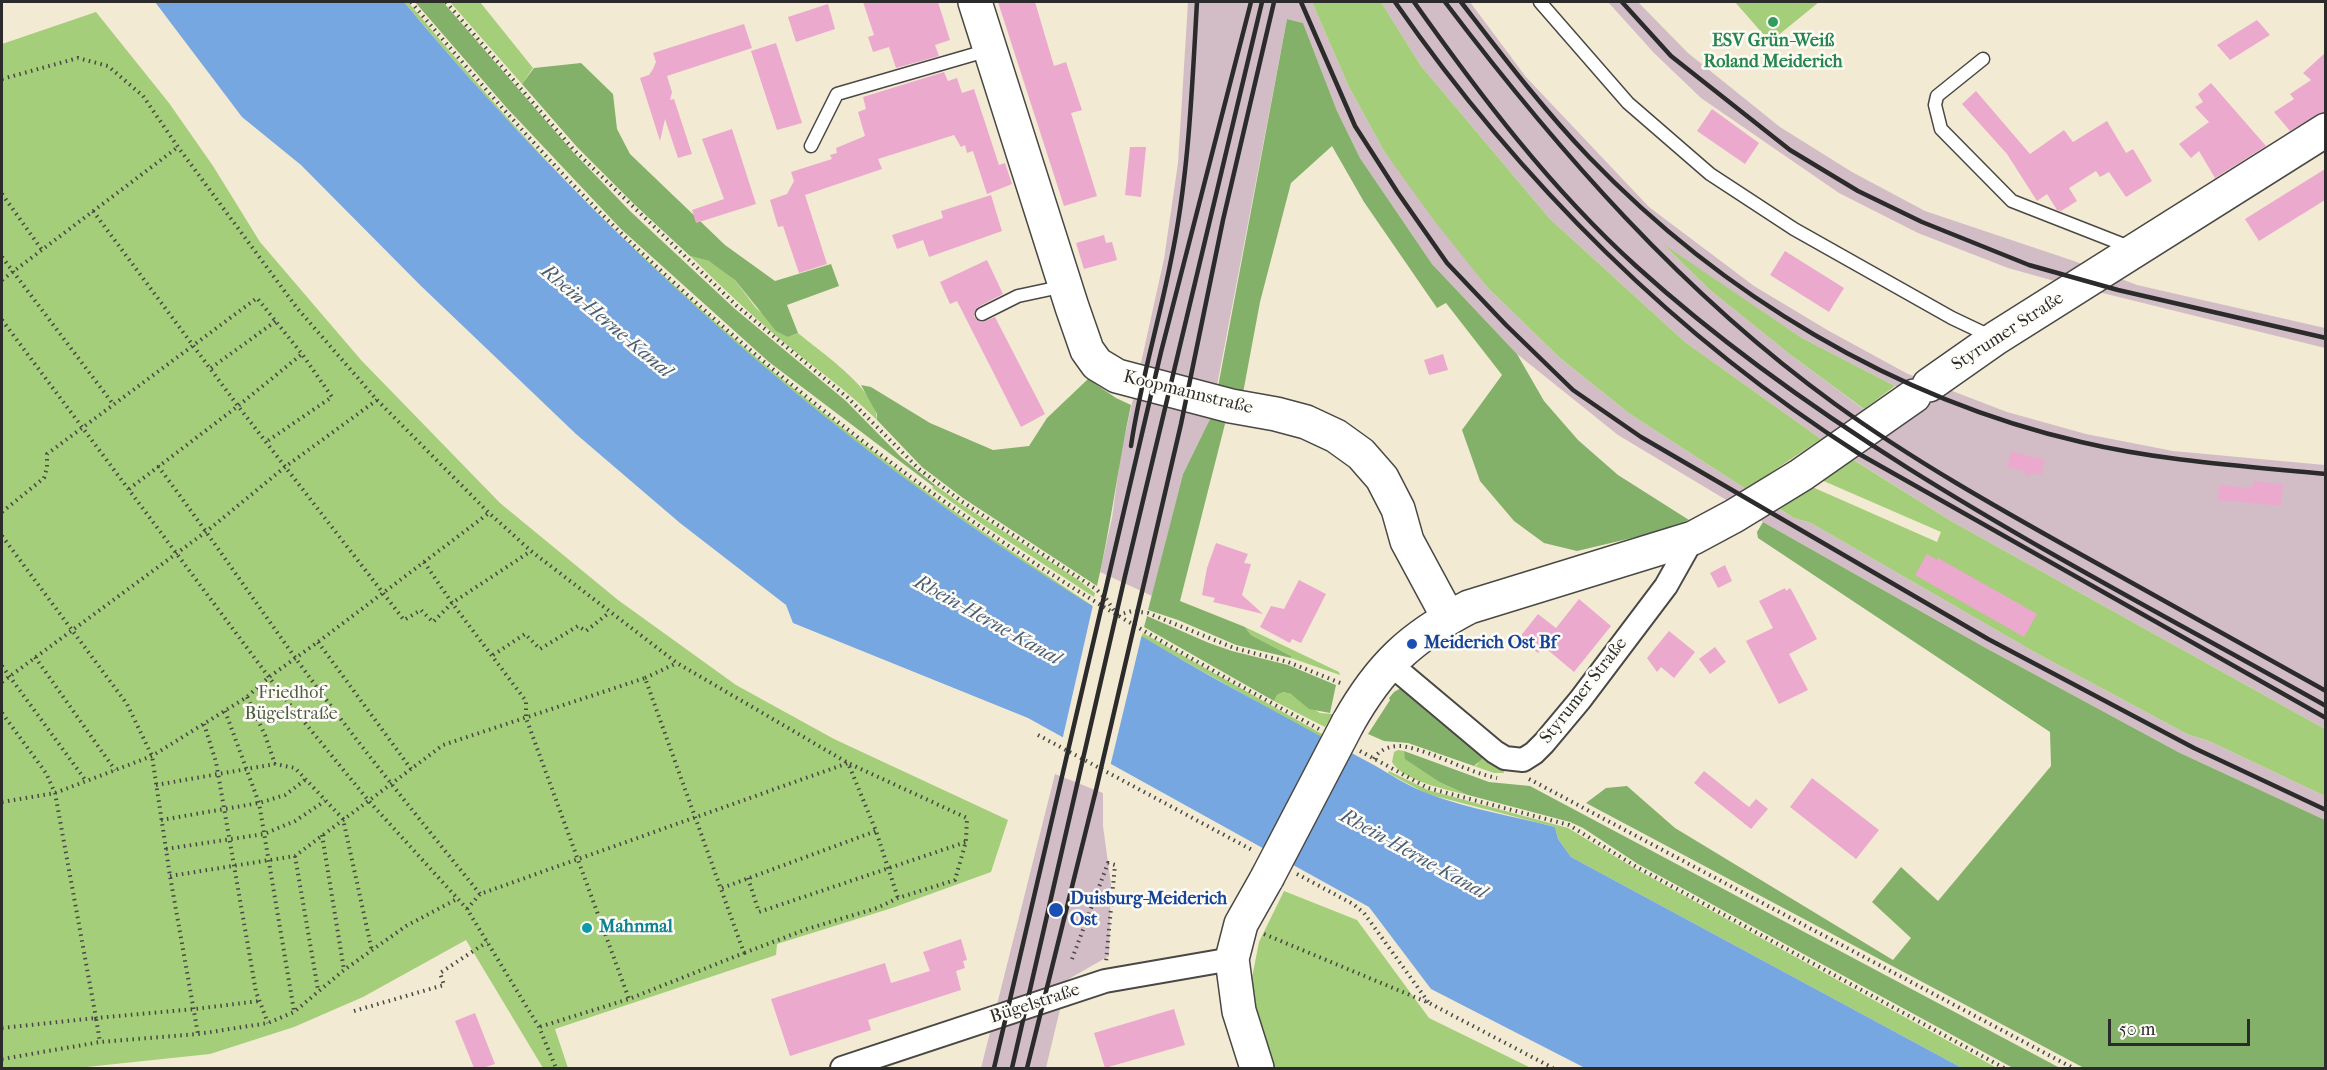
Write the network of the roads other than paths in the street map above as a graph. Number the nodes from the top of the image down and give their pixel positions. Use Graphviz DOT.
graph roads {
  1 [pos="975,2"];
  2 [pos="1540,2"];
  3 [pos="990,50"];
  4 [pos="1983,59"];
  5 [pos="2325,130"];
  6 [pos="811,146"];
  7 [pos="2136,250"];
  8 [pos="1065,286"];
  9 [pos="982,314"];
  10 [pos="1996,338"];
  11 [pos="1693,538"];
  12 [pos="1459,612"];
  13 [pos="1389,663"];
  14 [pos="1232,959"];
  15 [pos="883,1062"];
  16 [pos="842,1068"];
  17 [pos="1257,1068"];
  1 -- 3 [label="street, Koopmannstraße"];
  2 -- 10 [label="lane"];
  3 -- 6 [label="lane"];
  3 -- 8 [label="street, Koopmannstraße"];
  4 -- 7 [label="lane"];
  5 -- 7 [label="street, Styrumer Straße"];
  7 -- 10 [label="street, Styrumer Straße"];
  8 -- 9 [label="lane"];
  8 -- 12 [label="street, Koopmannstraße"];
  10 -- 11 [label="street, Styrumer Straße"];
  11 -- 12 [label="street, Styrumer Straße"];
  11 -- 13 [label="street, Styrumer Straße"];
  12 -- 13 [label="street"];
  13 -- 14 [label="street, bridge"];
  14 -- 15 [label="street, Bügelstraße"];
  14 -- 17 [label="street"];
  15 -- 16 [label="street, Bügelstraße"];
}
